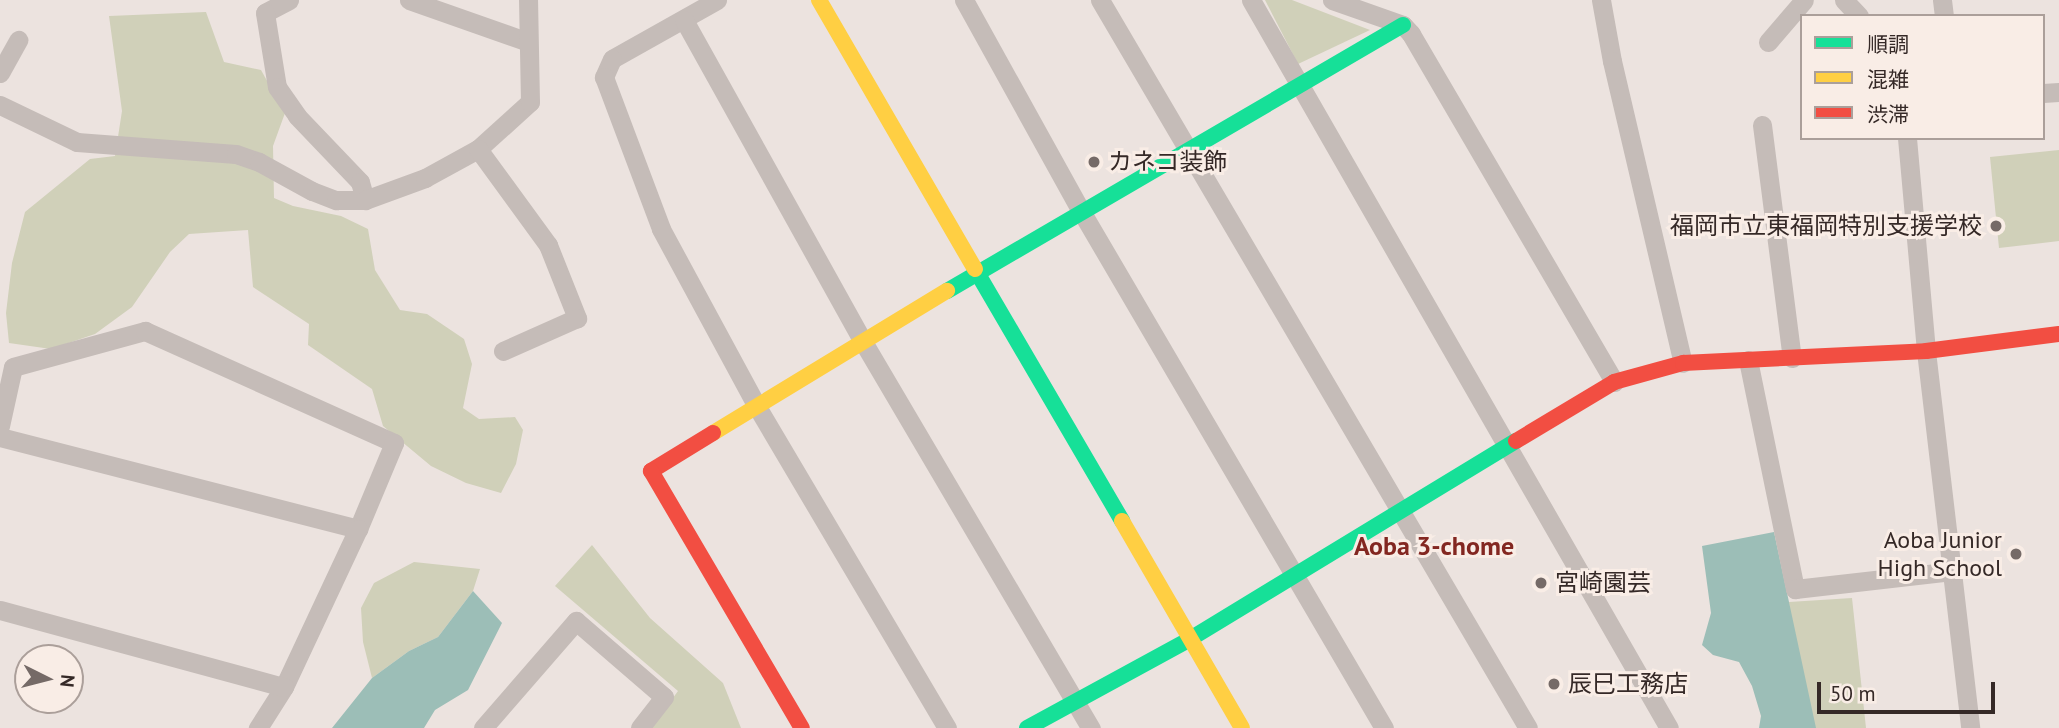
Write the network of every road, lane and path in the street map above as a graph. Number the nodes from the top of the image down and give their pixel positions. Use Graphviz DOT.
graph roads {
  1 [pos="289,0"];
  2 [pos="409,0"];
  3 [pos="528,0"];
  4 [pos="717,0"];
  5 [pos="819,0"];
  6 [pos="964,0"];
  7 [pos="1100,0"];
  8 [pos="1251,0"];
  9 [pos="1332,0"];
  10 [pos="1601,0"];
  11 [pos="1804,0"];
  12 [pos="1844,0"];
  13 [pos="1857,14"];
  14 [pos="684,20"];
  15 [pos="1403,25"];
  16 [pos="18,40"];
  17 [pos="528,42"];
  18 [pos="1768,42"];
  19 [pos="0,73"];
  20 [pos="1300,87"];
  21 [pos="0,105"];
  22 [pos="1762,125"];
  23 [pos="1907,140"];
  24 [pos="478,149"];
  25 [pos="1188,151"];
  26 [pos="365,200"];
  27 [pos="1082,211"];
  28 [pos="977,273"];
  29 [pos="2059,334"];
  30 [pos="863,340"];
  31 [pos="503,351"];
  32 [pos="1926,351"];
  33 [pos="1792,358"];
  34 [pos="1748,360"];
  35 [pos="1683,363"];
  36 [pos="1614,383"];
  37 [pos="756,405"];
  38 [pos="0,426"];
  39 [pos="0,438"];
  40 [pos="1510,448"];
  41 [pos="1400,513"];
  42 [pos="358,529"];
  43 [pos="1952,571"];
  44 [pos="1296,576"];
  45 [pos="0,610"];
  46 [pos="1190,639"];
  47 [pos="284,687"];
  48 [pos="1075,702"];
  49 [pos="258,728"];
  50 [pos="482,728"];
  51 [pos="640,728"];
  52 [pos="802,728"];
  53 [pos="947,728"];
  54 [pos="1027,728"];
  55 [pos="1091,728"];
  56 [pos="1242,728"];
  57 [pos="1384,728"];
  58 [pos="1528,728"];
  59 [pos="1668,728"];
  60 [pos="1970,728"];
  1 -- 26 [label="street"];
  2 -- 17 [label="street"];
  3 -- 17 [label="street"];
  4 -- 14 [label="street"];
  5 -- 28 [label="street"];
  6 -- 27 [label="street"];
  7 -- 25 [label="street"];
  8 -- 20 [label="street"];
  9 -- 15 [label="street"];
  10 -- 35 [label="street"];
  11 -- 18 [label="street"];
  12 -- 13 [label="street"];
  14 -- 30 [label="street"];
  14 -- 37 [label="street"];
  15 -- 20 [label="street"];
  15 -- 36 [label="street"];
  16 -- 19 [label="street"];
  17 -- 24 [label="street"];
  20 -- 25 [label="street"];
  20 -- 40 [label="street"];
  21 -- 26 [label="street"];
  22 -- 33 [label="street"];
  23 -- 32 [label="street"];
  24 -- 26 [label="street"];
  24 -- 31 [label="street"];
  25 -- 27 [label="street"];
  25 -- 41 [label="street"];
  27 -- 28 [label="street"];
  27 -- 44 [label="street"];
  28 -- 30 [label="street"];
  28 -- 46 [label="street"];
  29 -- 32 [label="street"];
  30 -- 37 [label="street"];
  30 -- 48 [label="street"];
  32 -- 33 [label="street"];
  32 -- 43 [label="street"];
  33 -- 34 [label="street"];
  34 -- 35 [label="street"];
  34 -- 43 [label="street"];
  35 -- 36 [label="street"];
  36 -- 40 [label="street"];
  37 -- 52 [label="street"];
  37 -- 53 [label="street"];
  38 -- 42 [label="street"];
  39 -- 42 [label="street"];
  40 -- 41 [label="street"];
  40 -- 59 [label="street"];
  41 -- 44 [label="street"];
  41 -- 58 [label="street"];
  42 -- 47 [label="street"];
  43 -- 60 [label="street"];
  44 -- 46 [label="street"];
  44 -- 57 [label="street"];
  45 -- 47 [label="street"];
  46 -- 48 [label="street"];
  46 -- 56 [label="street"];
  47 -- 49 [label="street"];
  48 -- 54 [label="street"];
  48 -- 55 [label="street"];
  50 -- 51 [label="street"];
}
